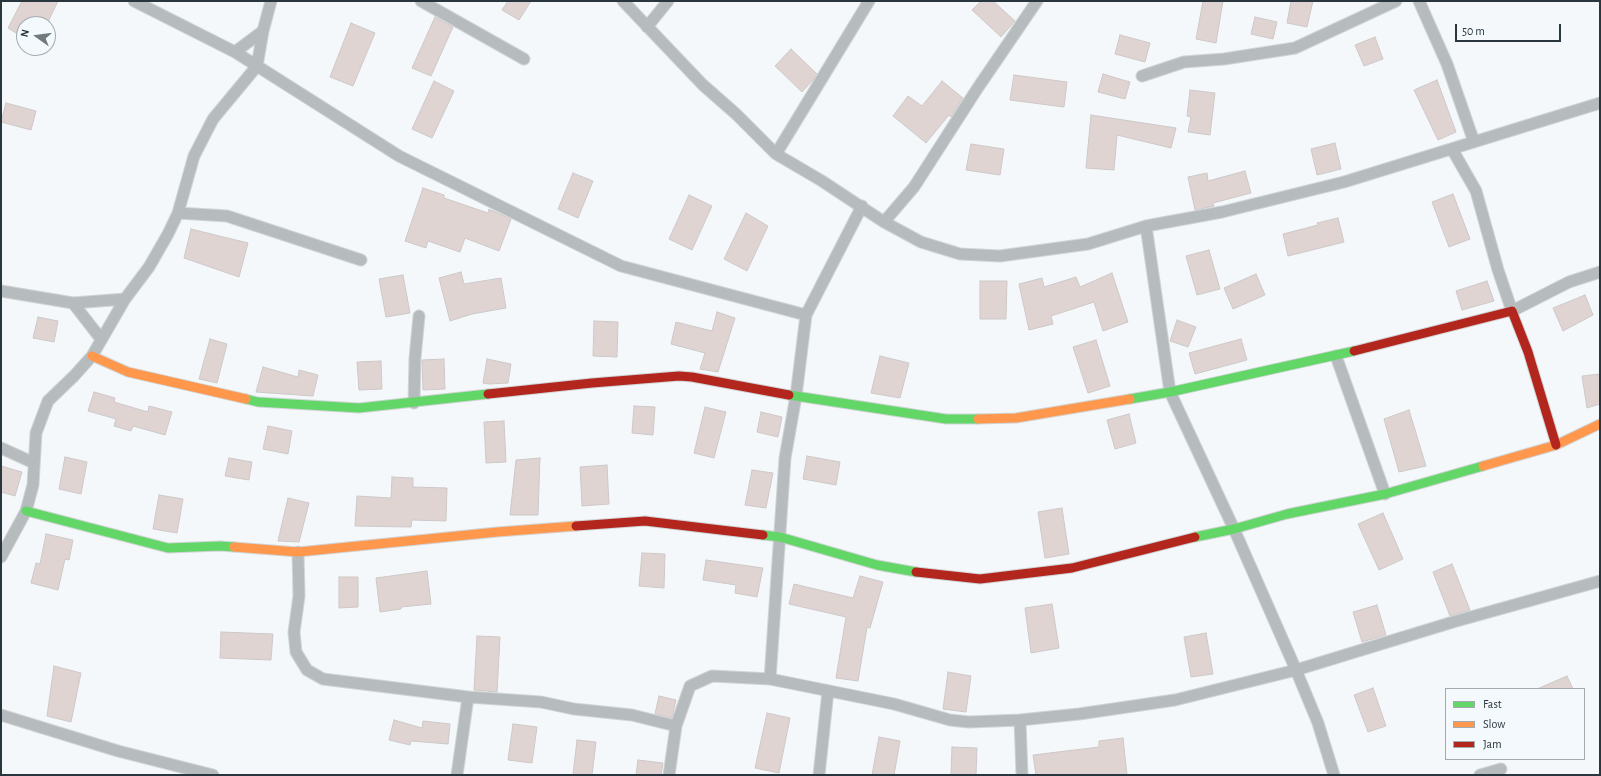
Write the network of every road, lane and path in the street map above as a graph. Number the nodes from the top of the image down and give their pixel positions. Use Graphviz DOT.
graph roads {
  1 [pos="134,1"];
  2 [pos="271,1"];
  3 [pos="420,1"];
  4 [pos="623,1"];
  5 [pos="668,1"];
  6 [pos="869,1"];
  7 [pos="1037,1"];
  8 [pos="1396,1"];
  9 [pos="1419,1"];
  10 [pos="647,27"];
  11 [pos="262,31"];
  12 [pos="235,52"];
  13 [pos="524,59"];
  14 [pos="256,66"];
  15 [pos="1142,76"];
  16 [pos="1600,103"];
  17 [pos="1474,142"];
  18 [pos="1452,149"];
  19 [pos="776,154"];
  20 [pos="862,206"];
  21 [pos="178,213"];
  22 [pos="884,222"];
  23 [pos="1146,226"];
  24 [pos="361,260"];
  25 [pos="1600,272"];
  26 [pos="1,291"];
  27 [pos="125,299"];
  28 [pos="73,303"];
  29 [pos="1512,312"];
  30 [pos="806,315"];
  31 [pos="418,316"];
  32 [pos="101,339"];
  33 [pos="92,356"];
  34 [pos="1336,356"];
  35 [pos="1170,392"];
  36 [pos="796,396"];
  37 [pos="414,402"];
  38 [pos="1600,424"];
  39 [pos="1556,445"];
  40 [pos="1,448"];
  41 [pos="34,463"];
  42 [pos="1385,494"];
  43 [pos="26,511"];
  44 [pos="1234,529"];
  45 [pos="780,537"];
  46 [pos="298,552"];
  47 [pos="1,557"];
  48 [pos="1600,581"];
  49 [pos="1296,670"];
  50 [pos="770,679"];
  51 [pos="828,691"];
  52 [pos="468,697"];
  53 [pos="1,715"];
  54 [pos="1020,720"];
  55 [pos="676,726"];
  56 [pos="1501,769"];
  57 [pos="213,775"];
  58 [pos="457,775"];
  59 [pos="670,775"];
  60 [pos="819,775"];
  61 [pos="1022,775"];
  62 [pos="1334,775"];
  63 [pos="1480,775"];
  1 -- 12 [label="street"];
  2 -- 11 [label="street"];
  3 -- 13 [label="street"];
  4 -- 10 [label="street"];
  5 -- 10 [label="street"];
  6 -- 19 [label="street"];
  7 -- 22 [label="street"];
  8 -- 15 [label="street"];
  9 -- 17 [label="street"];
  10 -- 19 [label="street"];
  11 -- 12 [label="street"];
  11 -- 14 [label="street"];
  12 -- 14 [label="street"];
  14 -- 21 [label="street"];
  14 -- 30 [label="street"];
  16 -- 17 [label="street"];
  17 -- 18 [label="street"];
  18 -- 23 [label="street"];
  18 -- 29 [label="street"];
  19 -- 20 [label="street"];
  20 -- 22 [label="street"];
  20 -- 30 [label="street"];
  21 -- 24 [label="street"];
  21 -- 27 [label="street"];
  22 -- 23 [label="street"];
  23 -- 35 [label="street"];
  25 -- 29 [label="street"];
  26 -- 28 [label="street"];
  27 -- 28 [label="street"];
  27 -- 32 [label="street"];
  28 -- 32 [label="street"];
  29 -- 34 [label="street"];
  29 -- 39 [label="street"];
  30 -- 36 [label="street"];
  31 -- 37 [label="street"];
  32 -- 33 [label="street"];
  33 -- 37 [label="street"];
  33 -- 41 [label="street"];
  34 -- 35 [label="street"];
  34 -- 42 [label="street"];
  35 -- 36 [label="street"];
  35 -- 44 [label="street"];
  36 -- 37 [label="street"];
  36 -- 45 [label="street"];
  38 -- 39 [label="street"];
  39 -- 42 [label="street"];
  40 -- 41 [label="street"];
  41 -- 43 [label="street"];
  42 -- 44 [label="street"];
  43 -- 46 [label="street"];
  43 -- 47 [label="street"];
  44 -- 45 [label="street"];
  44 -- 49 [label="street"];
  45 -- 46 [label="street"];
  45 -- 50 [label="street"];
  46 -- 52 [label="street"];
  48 -- 49 [label="street"];
  49 -- 54 [label="street"];
  49 -- 62 [label="street"];
  50 -- 51 [label="street"];
  50 -- 55 [label="street"];
  51 -- 54 [label="street"];
  51 -- 60 [label="street"];
  52 -- 55 [label="street"];
  52 -- 58 [label="street"];
  53 -- 57 [label="street"];
  54 -- 61 [label="street"];
  55 -- 59 [label="street"];
  56 -- 63 [label="street"];
}
